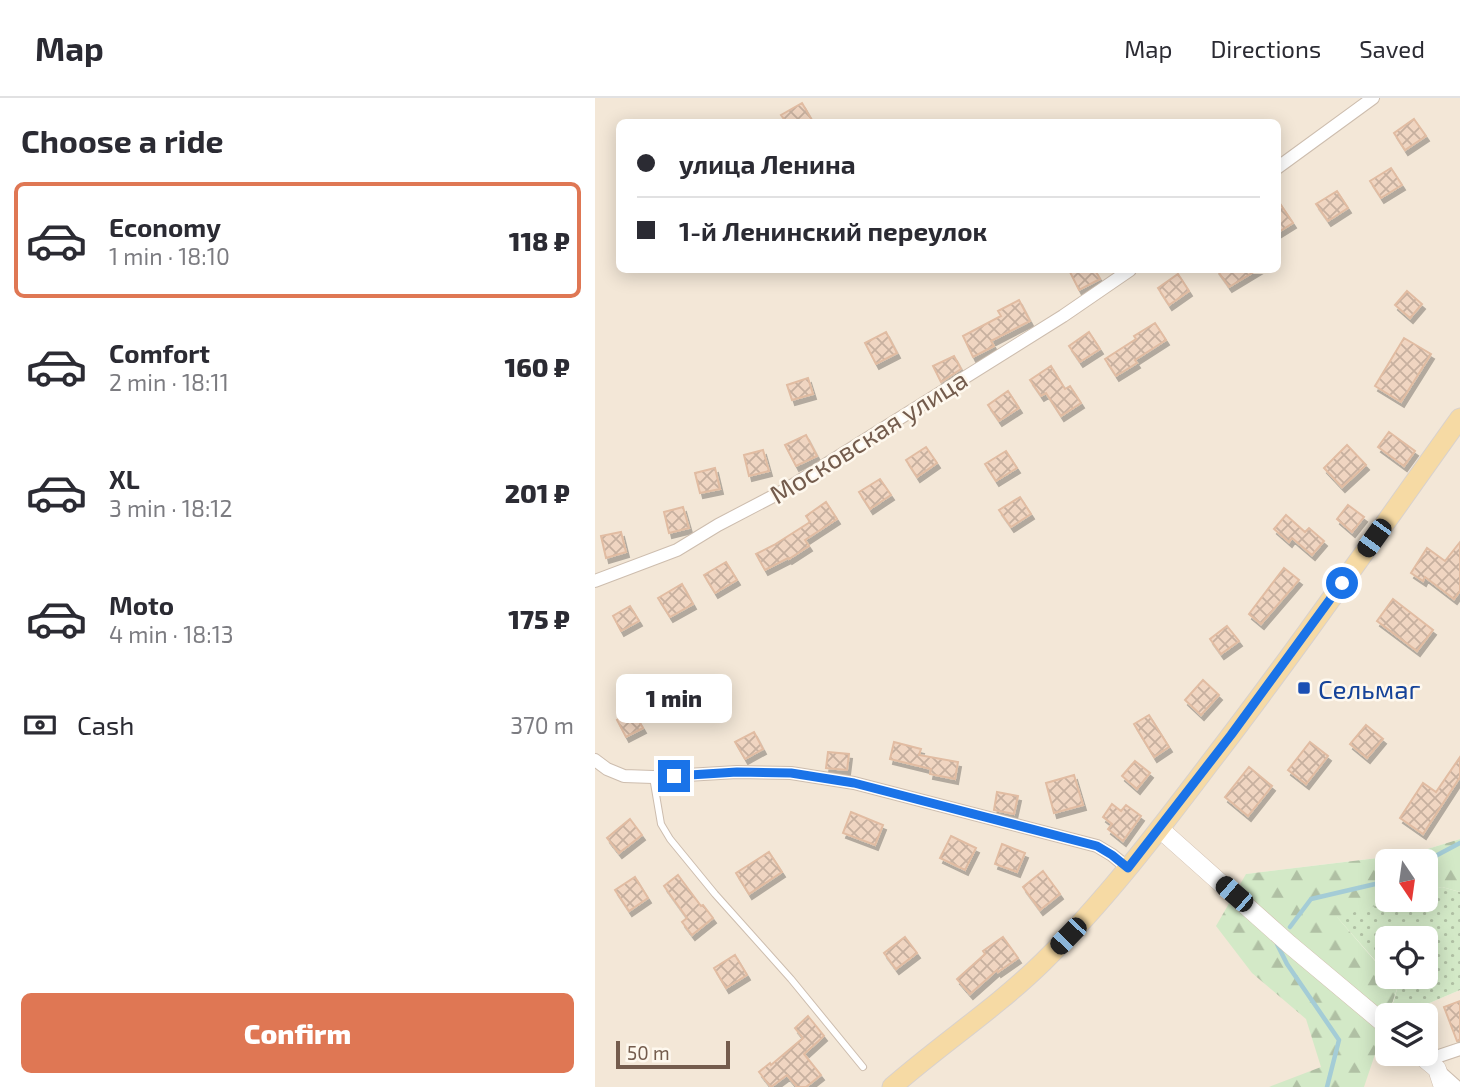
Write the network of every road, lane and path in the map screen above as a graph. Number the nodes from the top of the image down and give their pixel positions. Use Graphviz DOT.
graph roads {
  1 [pos="1373,98"];
  2 [pos="1281,165"];
  3 [pos="1126,273"];
  4 [pos="1460,418"];
  5 [pos="595,581"];
  6 [pos="595,760"];
  7 [pos="653,777"];
  8 [pos="1160,829"];
  9 [pos="1128,868"];
  10 [pos="1375,1016"];
  11 [pos="1460,1049"];
  12 [pos="1438,1057"];
  13 [pos="863,1066"];
  14 [pos="1431,1066"];
  15 [pos="1434,1066"];
  16 [pos="893,1087"];
  17 [pos="1443,1087"];
  18 [pos="1457,1087"];
  1 -- 2 [label="street"];
  3 -- 5 [label="street, Московская улица"];
  4 -- 8 [label="main road"];
  6 -- 7 [label="street"];
  7 -- 9 [label="street"];
  7 -- 13 [label="lane"];
  8 -- 9 [label="main road"];
  8 -- 10 [label="street"];
  9 -- 16 [label="main road"];
  11 -- 12 [label="street"];
  14 -- 17 [label="street"];
  15 -- 18 [label="street"];
}
